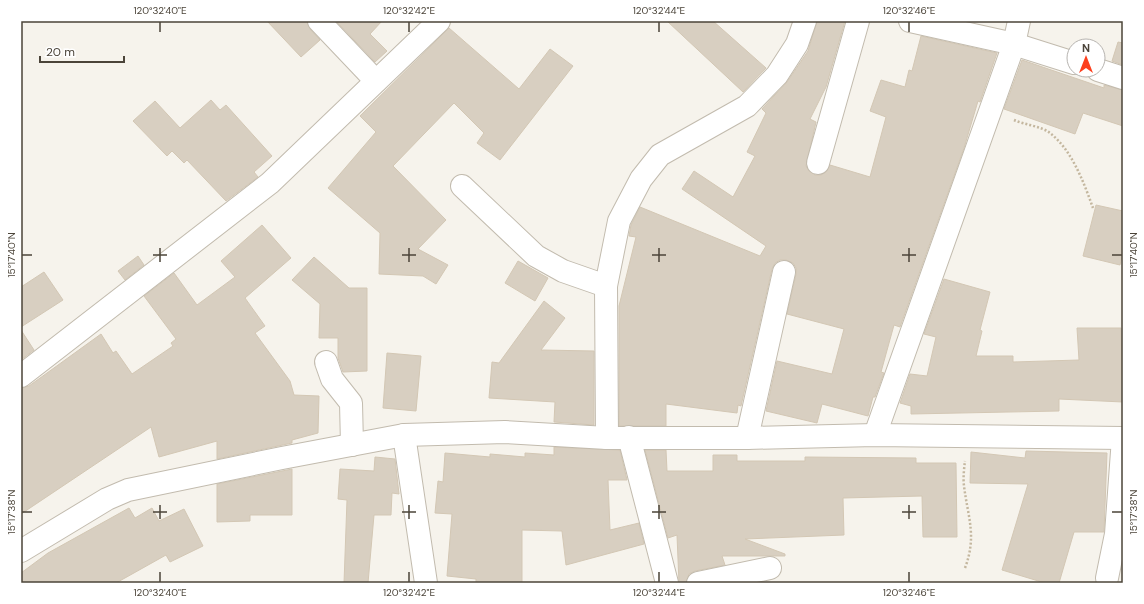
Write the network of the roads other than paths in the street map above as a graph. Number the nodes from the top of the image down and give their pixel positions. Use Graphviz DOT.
graph roads {
  1 [pos="319,21"];
  2 [pos="439,21"];
  3 [pos="804,21"];
  4 [pos="858,21"];
  5 [pos="910,21"];
  6 [pos="1019,21"];
  7 [pos="1014,44"];
  8 [pos="1066,60"];
  9 [pos="1106,73"];
  10 [pos="1123,78"];
  11 [pos="376,82"];
  12 [pos="818,162"];
  13 [pos="462,186"];
  14 [pos="784,272"];
  15 [pos="606,286"];
  16 [pos="326,362"];
  17 [pos="21,376"];
  18 [pos="404,435"];
  19 [pos="875,435"];
  20 [pos="629,437"];
  21 [pos="607,438"];
  22 [pos="747,438"];
  23 [pos="1123,438"];
  24 [pos="352,445"];
  25 [pos="21,551"];
  26 [pos="770,568"];
  27 [pos="1107,578"];
  28 [pos="426,583"];
  29 [pos="667,583"];
  30 [pos="698,583"];
  1 -- 11 [label="street"];
  2 -- 11 [label="street"];
  3 -- 15 [label="street"];
  4 -- 12 [label="street"];
  5 -- 7 [label="street"];
  6 -- 7 [label="street"];
  7 -- 8 [label="street"];
  7 -- 19 [label="street"];
  9 -- 10 [label="street"];
  11 -- 17 [label="street"];
  13 -- 15 [label="street"];
  14 -- 22 [label="street"];
  15 -- 21 [label="street"];
  16 -- 24 [label="street"];
  18 -- 21 [label="street"];
  18 -- 24 [label="street"];
  18 -- 28 [label="street"];
  19 -- 22 [label="street"];
  19 -- 23 [label="street"];
  20 -- 21 [label="street"];
  20 -- 22 [label="street"];
  20 -- 29 [label="street"];
  23 -- 27 [label="street"];
  24 -- 25 [label="street"];
  26 -- 30 [label="street"];
}
